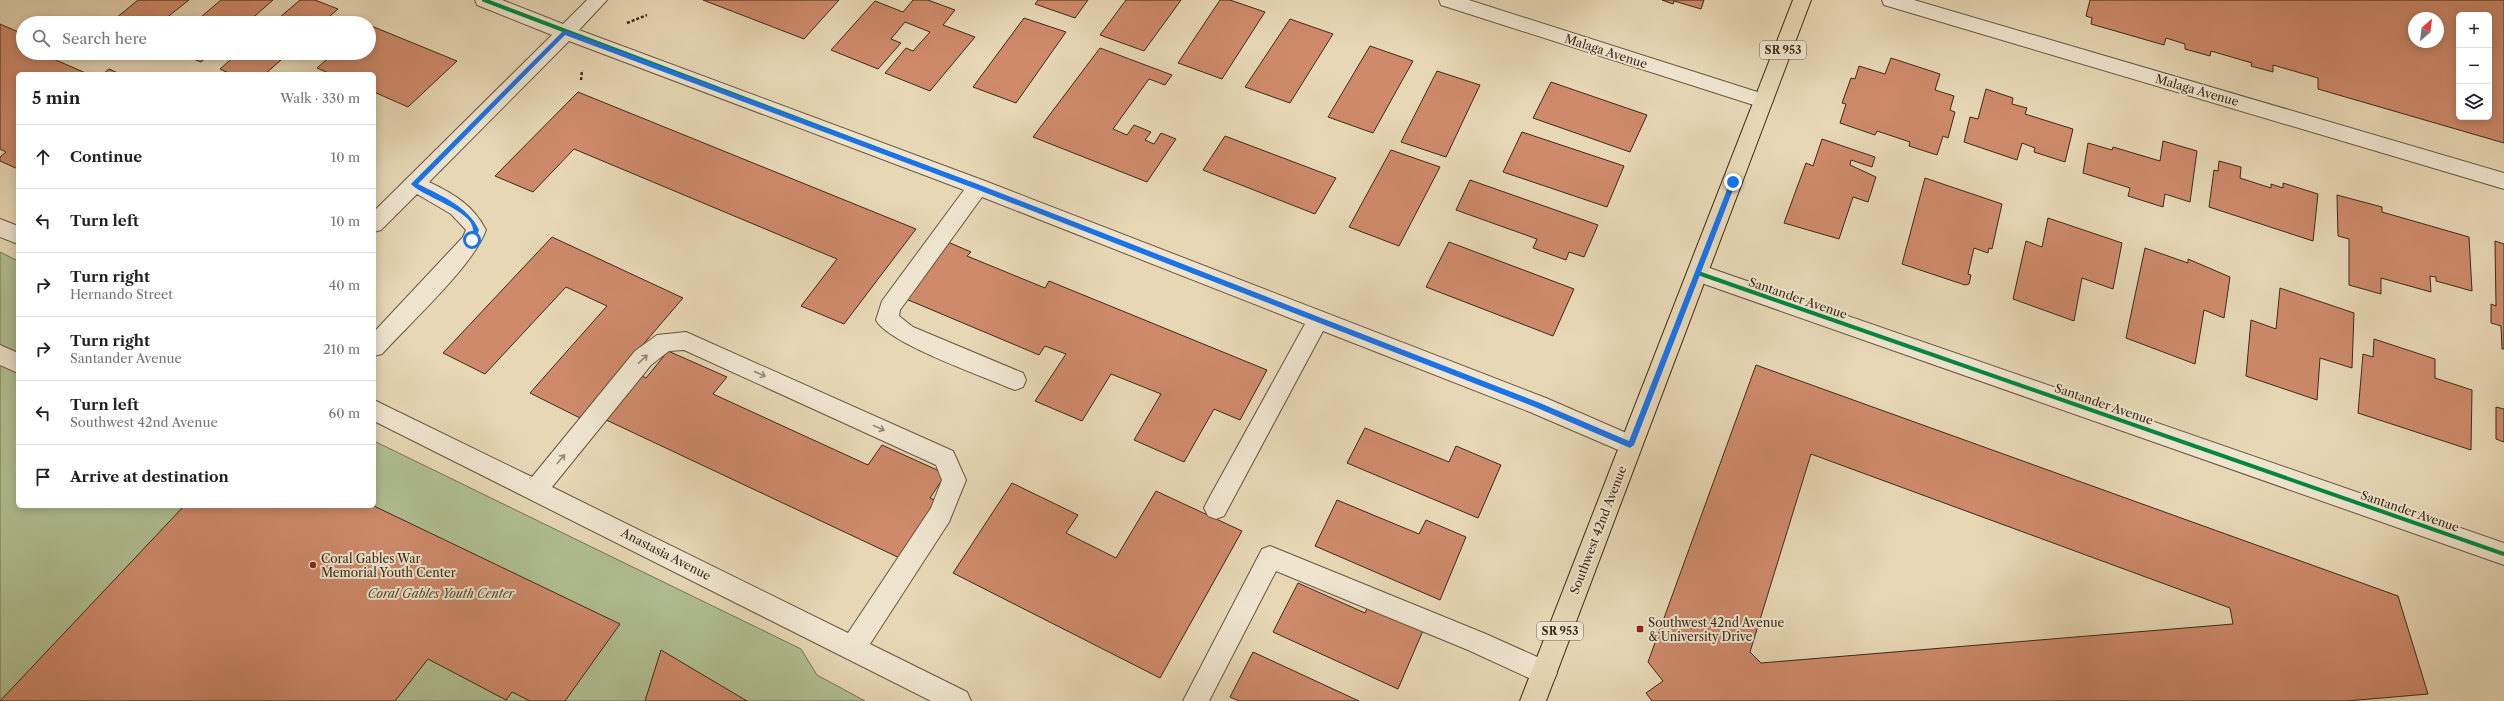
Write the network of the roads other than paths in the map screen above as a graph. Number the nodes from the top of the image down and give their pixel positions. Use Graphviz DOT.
graph roads {
  1 [pos="484,0"];
  2 [pos="598,0"];
  3 [pos="1448,0"];
  4 [pos="1802,0"];
  5 [pos="1891,0"];
  6 [pos="564,32"];
  7 [pos="1763,101"];
  8 [pos="2504,181"];
  9 [pos="414,184"];
  10 [pos="978,187"];
  11 [pos="376,222"];
  12 [pos="0,227"];
  13 [pos="16,235"];
  14 [pos="1698,274"];
  15 [pos="1318,320"];
  16 [pos="376,345"];
  17 [pos="0,354"];
  18 [pos="16,363"];
  19 [pos="1014,380"];
  20 [pos="376,411"];
  21 [pos="1630,445"];
  22 [pos="536,489"];
  23 [pos="1216,508"];
  24 [pos="2504,554"];
  25 [pos="853,648"];
  26 [pos="1544,673"];
  27 [pos="958,701"];
  28 [pos="1196,701"];
  29 [pos="1534,701"];
  1 -- 6 [label="street"];
  2 -- 6 [label="street"];
  3 -- 7 [label="street, Malaga Avenue"];
  4 -- 7 [label="main road, Southwest 42nd Avenue / SR 953"];
  5 -- 8 [label="street, Malaga Avenue"];
  6 -- 9 [label="street"];
  6 -- 10 [label="street"];
  7 -- 14 [label="main road, Southwest 42nd Avenue / SR 953"];
  9 -- 11 [label="street"];
  9 -- 16 [label="street"];
  10 -- 15 [label="street"];
  10 -- 19 [label="street"];
  12 -- 13 [label="street"];
  14 -- 21 [label="main road, Southwest 42nd Avenue / SR 953"];
  14 -- 24 [label="street, Santander Avenue"];
  15 -- 21 [label="street"];
  15 -- 23 [label="street"];
  17 -- 18 [label="street"];
  20 -- 22 [label="street, Anastasia Avenue"];
  21 -- 26 [label="main road, Southwest 42nd Avenue / SR 953"];
  22 -- 25 [label="street, Anastasia Avenue"];
  22 -- 25 [label="street, one-way"];
  25 -- 27 [label="street, Anastasia Avenue"];
  26 -- 28 [label="street"];
  26 -- 29 [label="main road, Southwest 42nd Avenue / SR 953"];
}
